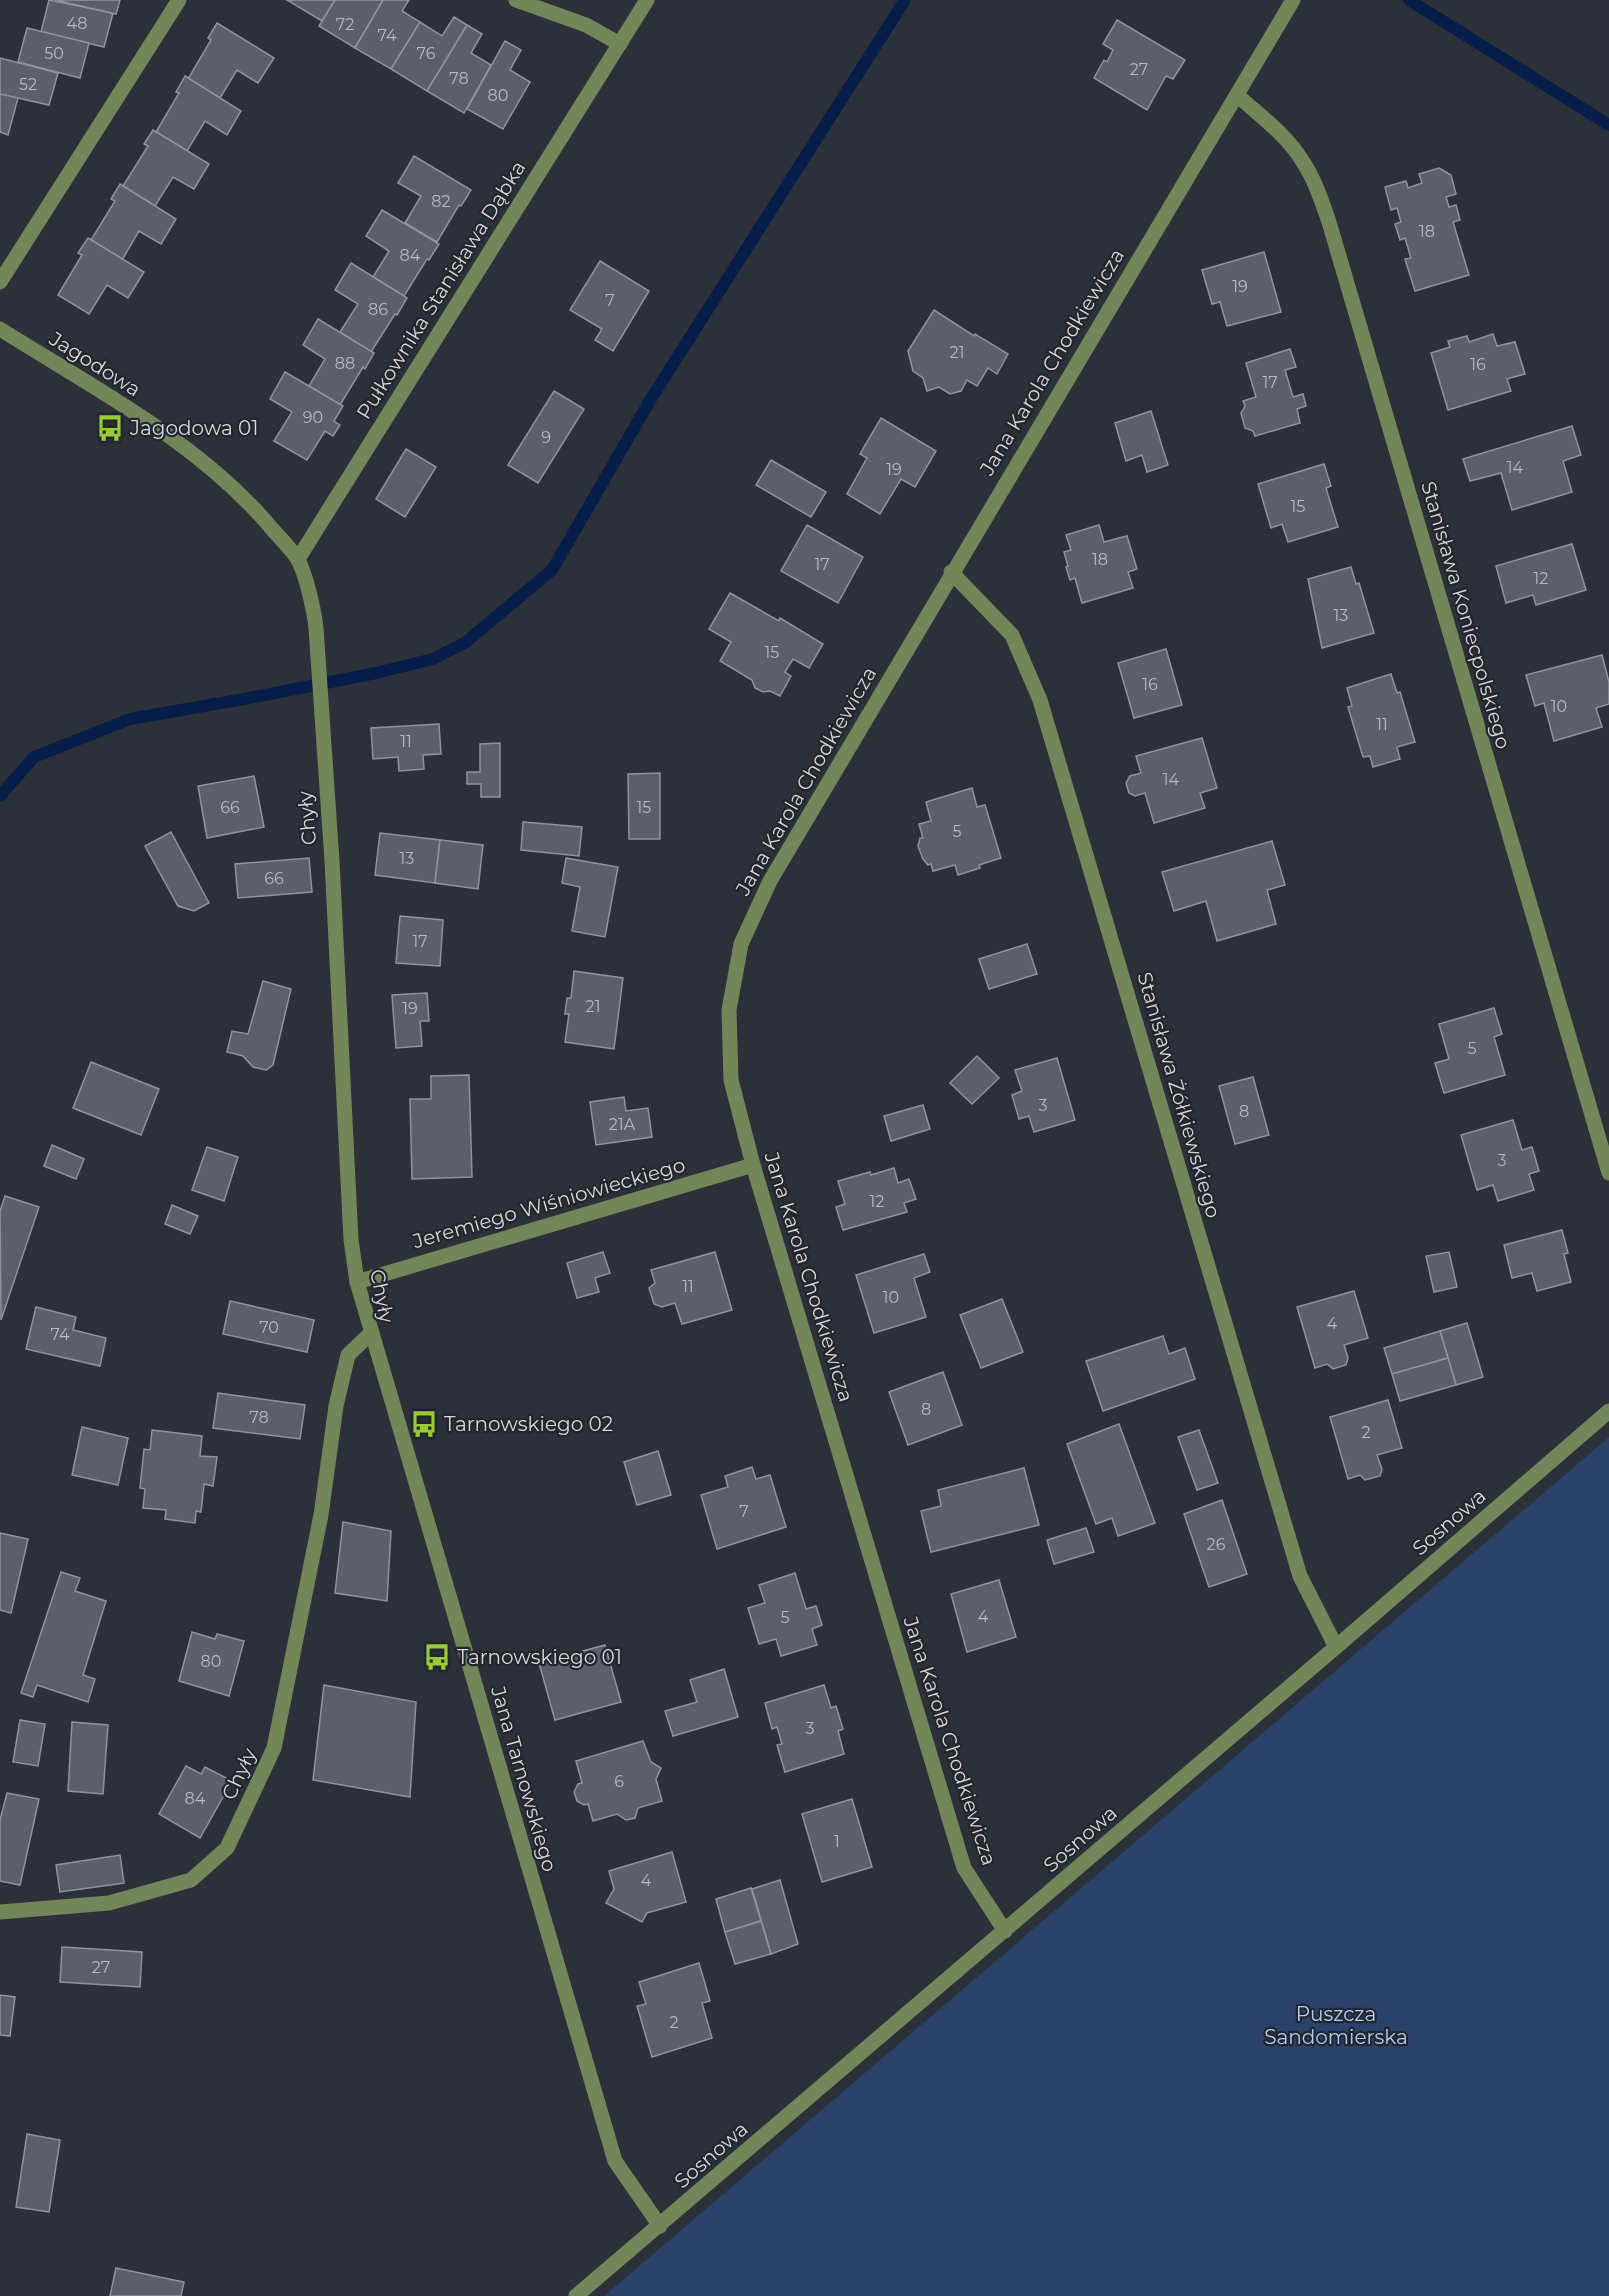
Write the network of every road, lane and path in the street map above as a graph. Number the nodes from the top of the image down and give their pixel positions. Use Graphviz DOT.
graph roads {
  1 [pos="179,0"];
  2 [pos="516,0"];
  3 [pos="647,0"];
  4 [pos="1293,0"];
  5 [pos="620,44"];
  6 [pos="1237,95"];
  7 [pos="0,282"];
  8 [pos="0,329"];
  9 [pos="298,559"];
  10 [pos="951,572"];
  11 [pos="753,1165"];
  12 [pos="1609,1173"];
  13 [pos="357,1282"];
  14 [pos="370,1333"];
  15 [pos="1609,1411"];
  16 [pos="1336,1647"];
  17 [pos="0,1912"];
  18 [pos="1005,1931"];
  19 [pos="660,2226"];
  20 [pos="576,2296"];
  1 -- 7 [label="street"];
  2 -- 5 [label="street"];
  3 -- 5 [label="street, Pułkownika Stanisława Dąbka"];
  4 -- 6 [label="street, Jana Karola Chodkiewicza"];
  5 -- 9 [label="street, Pułkownika Stanisława Dąbka"];
  6 -- 10 [label="street, Jana Karola Chodkiewicza"];
  6 -- 12 [label="street, Stanisława Koniecpolskiego"];
  8 -- 9 [label="street, Jagodowa"];
  9 -- 13 [label="street, Chyły"];
  10 -- 11 [label="street, Jana Karola Chodkiewicza"];
  10 -- 16 [label="street, Stanisława Żółkiewskiego"];
  11 -- 13 [label="street, Jeremiego Wiśniowieckiego"];
  11 -- 18 [label="street, Jana Karola Chodkiewicza"];
  13 -- 14 [label="street, Chyły"];
  14 -- 17 [label="street, Chyły"];
  14 -- 19 [label="street, Jana Tarnowskiego"];
  15 -- 16 [label="street, Sosnowa"];
  16 -- 18 [label="street, Sosnowa"];
  18 -- 19 [label="street, Sosnowa"];
  19 -- 20 [label="street, Sosnowa"];
}
